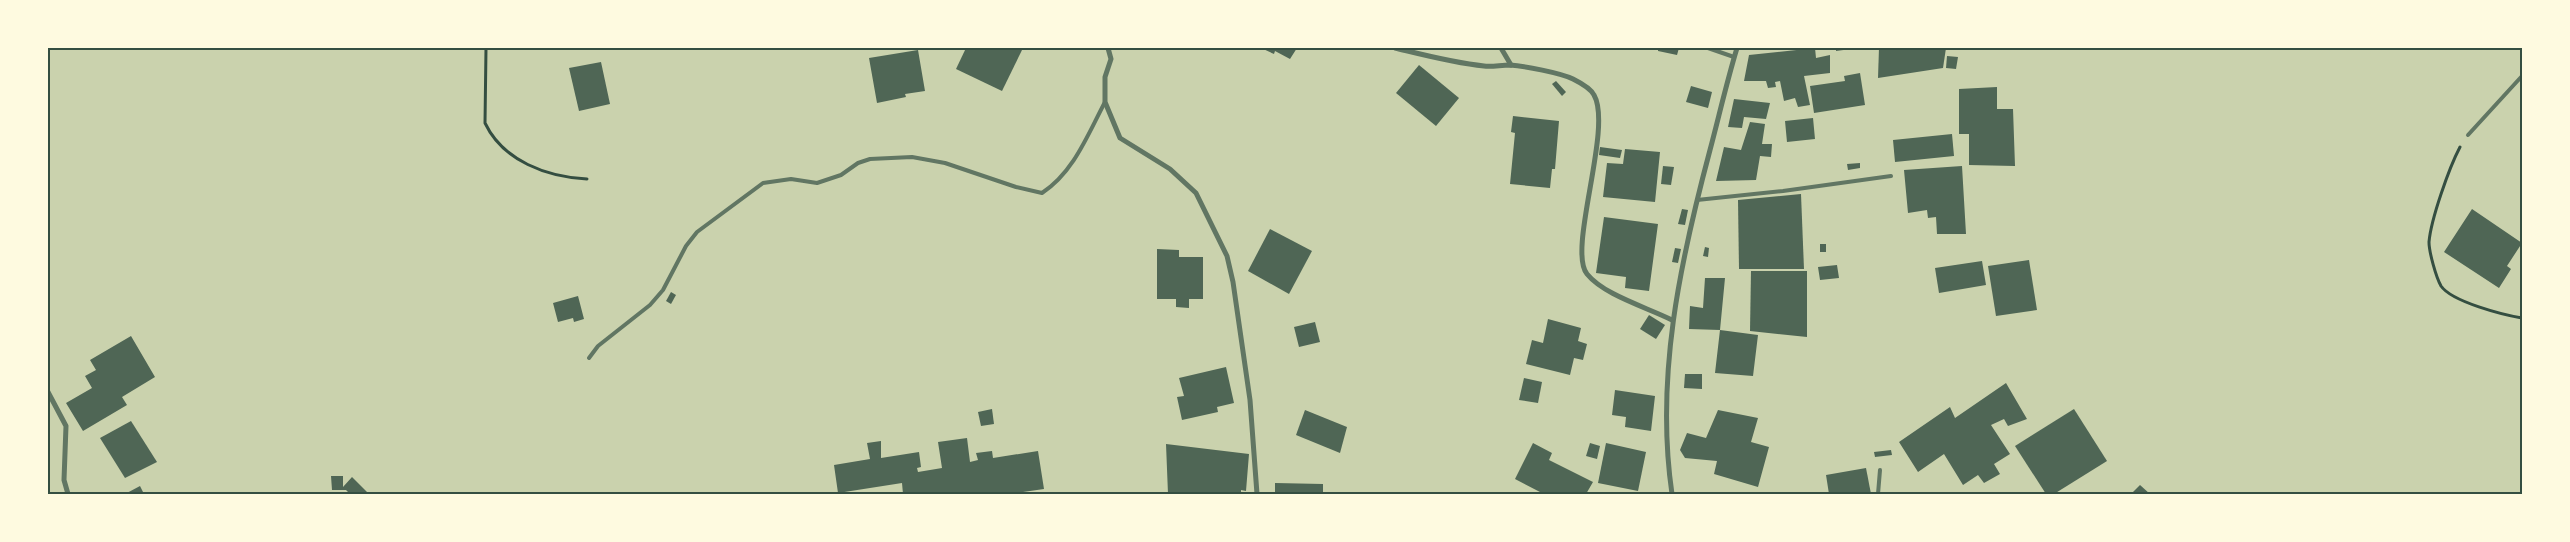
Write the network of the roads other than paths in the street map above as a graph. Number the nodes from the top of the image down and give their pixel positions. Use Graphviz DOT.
graph roads {
  1 [pos="1108,48"];
  2 [pos="1395,48"];
  3 [pos="1501,48"];
  4 [pos="1708,48"];
  5 [pos="1737,48"];
  6 [pos="1734,57"];
  7 [pos="1511,65"];
  8 [pos="2522,76"];
  9 [pos="1105,102"];
  10 [pos="2468,135"];
  11 [pos="1891,176"];
  12 [pos="1696,200"];
  13 [pos="1672,320"];
  14 [pos="589,358"];
  15 [pos="48,392"];
  16 [pos="1880,470"];
  17 [pos="68,494"];
  18 [pos="1257,494"];
  19 [pos="1672,494"];
  20 [pos="1878,494"];
  1 -- 9 [label="street"];
  2 -- 7 [label="street"];
  3 -- 7 [label="street"];
  4 -- 6 [label="lane"];
  5 -- 6 [label="street"];
  6 -- 12 [label="street"];
  7 -- 13 [label="street"];
  8 -- 10 [label="lane"];
  9 -- 14 [label="lane"];
  9 -- 18 [label="street"];
  11 -- 12 [label="lane"];
  12 -- 13 [label="street"];
  13 -- 19 [label="street"];
  15 -- 17 [label="street"];
  16 -- 20 [label="lane"];
}
